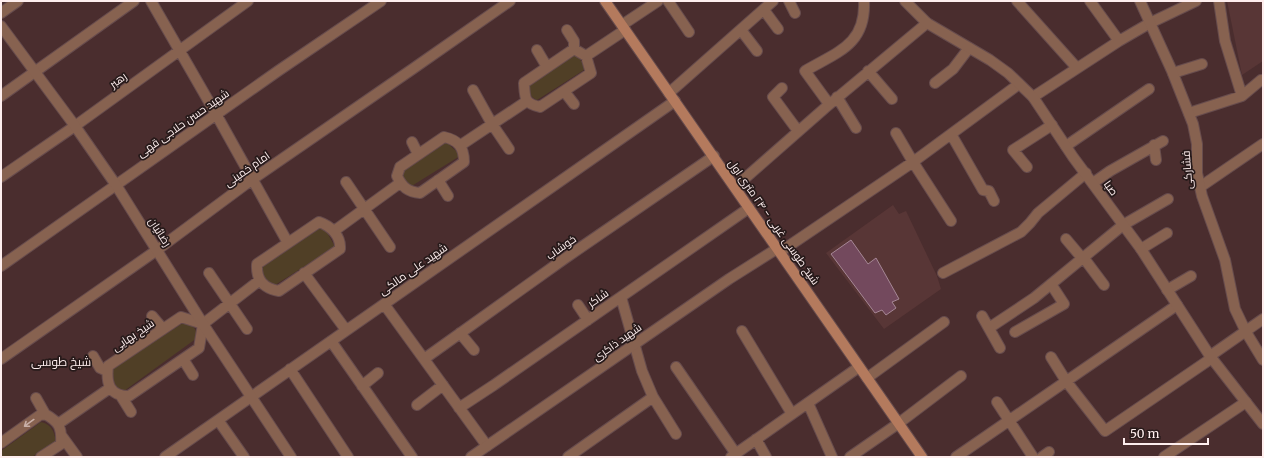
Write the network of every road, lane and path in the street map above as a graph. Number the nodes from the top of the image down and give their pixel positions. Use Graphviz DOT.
graph roads {
  1 [pos="18,1"];
  2 [pos="134,1"];
  3 [pos="151,1"];
  4 [pos="248,1"];
  5 [pos="381,1"];
  6 [pos="510,1"];
  7 [pos="604,1"];
  8 [pos="658,1"];
  9 [pos="668,1"];
  10 [pos="773,1"];
  11 [pos="789,1"];
  12 [pos="864,1"];
  13 [pos="905,1"];
  14 [pos="1017,1"];
  15 [pos="1090,1"];
  16 [pos="1140,1"];
  17 [pos="1196,1"];
  18 [pos="1218,1"];
  19 [pos="764,10"];
  20 [pos="1,13"];
  21 [pos="795,13"];
  22 [pos="927,22"];
  23 [pos="1150,23"];
  24 [pos="1,26"];
  25 [pos="623,28"];
  26 [pos="778,29"];
  27 [pos="567,30"];
  28 [pos="741,30"];
  29 [pos="688,32"];
  30 [pos="1119,41"];
  31 [pos="969,48"];
  32 [pos="574,49"];
  33 [pos="180,50"];
  34 [pos="536,50"];
  35 [pos="757,51"];
  36 [pos="586,56"];
  37 [pos="1202,64"];
  38 [pos="547,67"];
  39 [pos="1078,68"];
  40 [pos="868,71"];
  41 [pos="35,72"];
  42 [pos="1173,73"];
  43 [pos="1261,80"];
  44 [pos="935,83"];
  45 [pos="1019,84"];
  46 [pos="782,88"];
  47 [pos="1149,89"];
  48 [pos="473,90"];
  49 [pos="564,91"];
  50 [pos="1,96"];
  51 [pos="1242,96"];
  52 [pos="672,97"];
  53 [pos="837,97"];
  54 [pos="1033,97"];
  55 [pos="892,99"];
  56 [pos="527,101"];
  57 [pos="574,104"];
  58 [pos="829,104"];
  59 [pos="1189,113"];
  60 [pos="216,114"];
  61 [pos="492,124"];
  62 [pos="1052,125"];
  63 [pos="75,126"];
  64 [pos="856,128"];
  65 [pos="798,131"];
  66 [pos="896,133"];
  67 [pos="951,134"];
  68 [pos="412,142"];
  69 [pos="1263,144"];
  70 [pos="461,146"];
  71 [pos="1066,146"];
  72 [pos="510,149"];
  73 [pos="418,154"];
  74 [pos="714,156"];
  75 [pos="1156,160"];
  76 [pos="913,162"];
  77 [pos="1027,167"];
  78 [pos="1086,173"];
  79 [pos="1,177"];
  80 [pos="252,180"];
  81 [pos="438,180"];
  82 [pos="346,182"];
  83 [pos="400,183"];
  84 [pos="1093,183"];
  85 [pos="116,185"];
  86 [pos="735,187"];
  87 [pos="1200,187"];
  88 [pos="448,196"];
  89 [pos="1168,199"];
  90 [pos="994,201"];
  91 [pos="749,208"];
  92 [pos="364,209"];
  93 [pos="951,221"];
  94 [pos="1124,225"];
  95 [pos="334,231"];
  96 [pos="1167,233"];
  97 [pos="1066,239"];
  98 [pos="288,243"];
  99 [pos="390,247"];
  100 [pos="1141,249"];
  101 [pos="157,250"];
  102 [pos="779,250"];
  103 [pos="1082,258"];
  104 [pos="1,266"];
  105 [pos="209,273"];
  106 [pos="304,273"];
  107 [pos="943,273"];
  108 [pos="1191,276"];
  109 [pos="260,280"];
  110 [pos="1051,284"];
  111 [pos="1104,285"];
  112 [pos="1167,290"];
  113 [pos="621,297"];
  114 [pos="230,302"];
  115 [pos="384,304"];
  116 [pos="578,305"];
  117 [pos="1177,305"];
  118 [pos="152,316"];
  119 [pos="982,316"];
  120 [pos="1263,319"];
  121 [pos="588,320"];
  122 [pos="944,322"];
  123 [pos="203,324"];
  124 [pos="248,328"];
  125 [pos="989,328"];
  126 [pos="163,329"];
  127 [pos="346,330"];
  128 [pos="742,331"];
  129 [pos="1015,332"];
  130 [pos="1246,332"];
  131 [pos="460,333"];
  132 [pos="331,341"];
  133 [pos="634,345"];
  134 [pos="1000,348"];
  135 [pos="474,350"];
  136 [pos="93,356"];
  137 [pos="1211,357"];
  138 [pos="1051,358"];
  139 [pos="1,359"];
  140 [pos="424,359"];
  141 [pos="183,360"];
  142 [pos="1263,360"];
  143 [pos="676,366"];
  144 [pos="859,367"];
  145 [pos="290,369"];
  146 [pos="107,371"];
  147 [pos="378,373"];
  148 [pos="193,375"];
  149 [pos="961,376"];
  150 [pos="867,378"];
  151 [pos="1066,381"];
  152 [pos="443,385"];
  153 [pos="362,386"];
  154 [pos="110,388"];
  155 [pos="121,396"];
  156 [pos="251,397"];
  157 [pos="653,397"];
  158 [pos="36,398"];
  159 [pos="808,402"];
  160 [pos="997,402"];
  161 [pos="1246,402"];
  162 [pos="417,405"];
  163 [pos="459,408"];
  164 [pos="131,412"];
  165 [pos="45,414"];
  166 [pos="792,414"];
  167 [pos="218,420"];
  168 [pos="1008,421"];
  169 [pos="899,423"];
  170 [pos="58,424"];
  171 [pos="1263,424"];
  172 [pos="676,434"];
  173 [pos="61,435"];
  174 [pos="756,439"];
  175 [pos="1,443"];
  176 [pos="487,446"];
  177 [pos="733,455"];
  178 [pos="41,457"];
  179 [pos="77,457"];
  180 [pos="165,457"];
  181 [pos="244,457"];
  182 [pos="291,457"];
  183 [pos="348,457"];
  184 [pos="412,457"];
  185 [pos="471,457"];
  186 [pos="568,457"];
  187 [pos="766,457"];
  188 [pos="832,457"];
  189 [pos="850,457"];
  190 [pos="922,457"];
  191 [pos="956,457"];
  192 [pos="1033,457"];
  193 [pos="1164,457"];
  1 -- 20 [label="street"];
  2 -- 41 [label="street"];
  3 -- 33 [label="street"];
  4 -- 33 [label="street, رهبر"];
  5 -- 60 [label="street, شهید حسن حلاجی قهی"];
  6 -- 80 [label="street, امام خمینی"];
  7 -- 25 [label="main road, شیخ طوسی غربی - ۲۴ متری اول"];
  8 -- 25 [label="street"];
  9 -- 29 [label="street"];
  10 -- 19 [label="street, شهید علی مالکی"];
  11 -- 21 [label="street"];
  12 -- 58 [label="street"];
  13 -- 22 [label="street, صبا"];
  14 -- 39 [label="street"];
  15 -- 30 [label="street"];
  16 -- 23 [label="street, فشارکی"];
  17 -- 23 [label="street"];
  18 -- 51 [label="street"];
  19 -- 26 [label="street"];
  19 -- 28 [label="street, شهید علی مالکی"];
  22 -- 31 [label="street, صبا"];
  22 -- 40 [label="street"];
  23 -- 30 [label="street"];
  23 -- 42 [label="street, فشارکی"];
  24 -- 41 [label="street, رضائیان"];
  25 -- 36 [label="street"];
  25 -- 52 [label="main road, شیخ طوسی غربی - ۲۴ متری اول"];
  27 -- 32 [label="street"];
  28 -- 35 [label="street"];
  28 -- 52 [label="street, شهید علی مالکی"];
  30 -- 39 [label="street"];
  31 -- 44 [label="street"];
  31 -- 45 [label="street, صبا"];
  32 -- 36 [label="street"];
  32 -- 38 [label="street"];
  33 -- 60 [label="street"];
  33 -- 63 [label="street, رهبر"];
  34 -- 38 [label="street"];
  36 -- 49 [label="street"];
  37 -- 42 [label="street"];
  38 -- 56 [label="street"];
  39 -- 54 [label="street"];
  40 -- 53 [label="street"];
  40 -- 55 [label="street"];
  41 -- 50 [label="street"];
  41 -- 63 [label="street, رضائیان"];
  42 -- 59 [label="street, فشارکی"];
  43 -- 51 [label="street"];
  45 -- 54 [label="street, صبا"];
  45 -- 67 [label="street, شهید ذاکری"];
  46 -- 65 [label="street"];
  47 -- 71 [label="street"];
  48 -- 61 [label="street"];
  49 -- 56 [label="street"];
  49 -- 57 [label="street"];
  51 -- 59 [label="street"];
  52 -- 74 [label="main road, شیخ طوسی غربی - ۲۴ متری اول"];
  52 -- 115 [label="street, شهید علی مالکی"];
  53 -- 58 [label="street"];
  53 -- 64 [label="street"];
  54 -- 62 [label="street, صبا"];
  56 -- 61 [label="street"];
  58 -- 65 [label="street"];
  59 -- 87 [label="street, فشارکی"];
  60 -- 80 [label="street"];
  60 -- 85 [label="street, شهید حسن حلاجی قهی"];
  61 -- 70 [label="street"];
  61 -- 72 [label="street"];
  62 -- 71 [label="street, صبا"];
  62 -- 77 [label="street"];
  63 -- 79 [label="street, رهبر"];
  63 -- 85 [label="street, رضائیان"];
  65 -- 86 [label="street"];
  66 -- 76 [label="street"];
  67 -- 76 [label="street, شهید ذاکری"];
  67 -- 90 [label="street"];
  68 -- 73 [label="street"];
  69 -- 87 [label="street"];
  70 -- 73 [label="street"];
  70 -- 81 [label="street"];
  71 -- 78 [label="street, صبا"];
  73 -- 83 [label="street"];
  74 -- 86 [label="main road, شیخ طوسی غربی - ۲۴ متری اول"];
  74 -- 131 [label="street, خوشاب"];
  75 -- 84 [label="street"];
  76 -- 93 [label="street"];
  76 -- 102 [label="street, شهید ذاکری"];
  78 -- 84 [label="street, صبا"];
  78 -- 107 [label="street"];
  80 -- 98 [label="street"];
  80 -- 101 [label="street, امام خمینی"];
  81 -- 83 [label="street"];
  81 -- 88 [label="street"];
  82 -- 92 [label="street"];
  83 -- 92 [label="street"];
  84 -- 94 [label="street, صبا"];
  85 -- 101 [label="street, رضائیان"];
  85 -- 104 [label="street, شهید حسن حلاجی قهی"];
  86 -- 91 [label="main road, شیخ طوسی غربی - ۲۴ متری اول"];
  87 -- 130 [label="street, فشارکی"];
  89 -- 94 [label="street"];
  91 -- 102 [label="main road, شیخ طوسی غربی - ۲۴ متری اول"];
  91 -- 113 [label="street, شاکر"];
  92 -- 95 [label="street"];
  92 -- 99 [label="street"];
  94 -- 100 [label="street, صبا"];
  94 -- 103 [label="street"];
  95 -- 98 [label="street"];
  95 -- 106 [label="street"];
  96 -- 100 [label="street"];
  97 -- 103 [label="street"];
  98 -- 109 [label="street"];
  100 -- 112 [label="street, صبا"];
  101 -- 123 [label="street, رضائیان"];
  101 -- 139 [label="street, امام خمینی"];
  102 -- 133 [label="street, شهید ذاکری"];
  102 -- 144 [label="main road, شیخ طوسی غربی - ۲۴ متری اول"];
  103 -- 110 [label="street"];
  103 -- 111 [label="street"];
  105 -- 114 [label="street"];
  106 -- 109 [label="street"];
  106 -- 127 [label="street"];
  108 -- 112 [label="street"];
  109 -- 114 [label="street"];
  110 -- 125 [label="street"];
  110 -- 129 [label="street"];
  112 -- 117 [label="street, صبا"];
  113 -- 121 [label="street, شاکر"];
  113 -- 133 [label="street"];
  114 -- 123 [label="street"];
  114 -- 124 [label="street"];
  115 -- 127 [label="street, شهید علی مالکی"];
  115 -- 140 [label="street"];
  116 -- 121 [label="street"];
  117 -- 137 [label="street, صبا"];
  117 -- 151 [label="street"];
  118 -- 126 [label="street"];
  119 -- 125 [label="street"];
  120 -- 130 [label="street"];
  121 -- 163 [label="street, شاکر"];
  122 -- 150 [label="street"];
  123 -- 126 [label="street, شیخ بهایی"];
  123 -- 141 [label="street"];
  123 -- 156 [label="street, رضائیان"];
  125 -- 134 [label="street"];
  126 -- 146 [label="street, شیخ بهایی"];
  127 -- 132 [label="street, شهید علی مالکی"];
  128 -- 166 [label="street"];
  130 -- 137 [label="street"];
  130 -- 142 [label="street, فشارکی"];
  131 -- 135 [label="street"];
  131 -- 140 [label="street, خوشاب"];
  132 -- 145 [label="street, شهید علی مالکی"];
  132 -- 153 [label="street"];
  133 -- 157 [label="street"];
  133 -- 176 [label="street, شهید ذاکری"];
  136 -- 146 [label="street"];
  137 -- 151 [label="street"];
  137 -- 161 [label="street, صبا"];
  138 -- 151 [label="street"];
  140 -- 152 [label="street"];
  141 -- 148 [label="street"];
  141 -- 155 [label="street"];
  143 -- 177 [label="street"];
  144 -- 150 [label="main road, شیخ طوسی غربی - ۲۴ متری اول"];
  144 -- 159 [label="street"];
  145 -- 156 [label="street, شهید علی مالکی"];
  145 -- 183 [label="street"];
  146 -- 154 [label="street"];
  147 -- 153 [label="street"];
  149 -- 169 [label="street"];
  150 -- 169 [label="main road, شیخ طوسی غربی - ۲۴ متری اول"];
  151 -- 168 [label="street"];
  152 -- 162 [label="street"];
  152 -- 163 [label="street"];
  153 -- 184 [label="street"];
  154 -- 155 [label="street"];
  154 -- 170 [label="street"];
  155 -- 164 [label="street"];
  156 -- 167 [label="street, شهید علی مالکی"];
  156 -- 182 [label="street, رضائیان"];
  157 -- 172 [label="street"];
  157 -- 186 [label="street"];
  158 -- 165 [label="street"];
  159 -- 166 [label="street"];
  159 -- 188 [label="street"];
  160 -- 168 [label="street"];
  161 -- 171 [label="street, صبا"];
  161 -- 193 [label="street"];
  163 -- 176 [label="street"];
  165 -- 170 [label="street"];
  165 -- 175 [label="street, one-way"];
  166 -- 174 [label="street"];
  167 -- 180 [label="street, شهید علی مالکی"];
  167 -- 181 [label="street"];
  168 -- 191 [label="street"];
  168 -- 192 [label="street"];
  169 -- 189 [label="street"];
  169 -- 190 [label="main road, شیخ طوسی غربی - ۲۴ متری اول"];
  170 -- 173 [label="street"];
  173 -- 178 [label="street"];
  173 -- 179 [label="street"];
  174 -- 177 [label="street"];
  174 -- 187 [label="street"];
  176 -- 185 [label="street, شهید ذاکری"];
}
